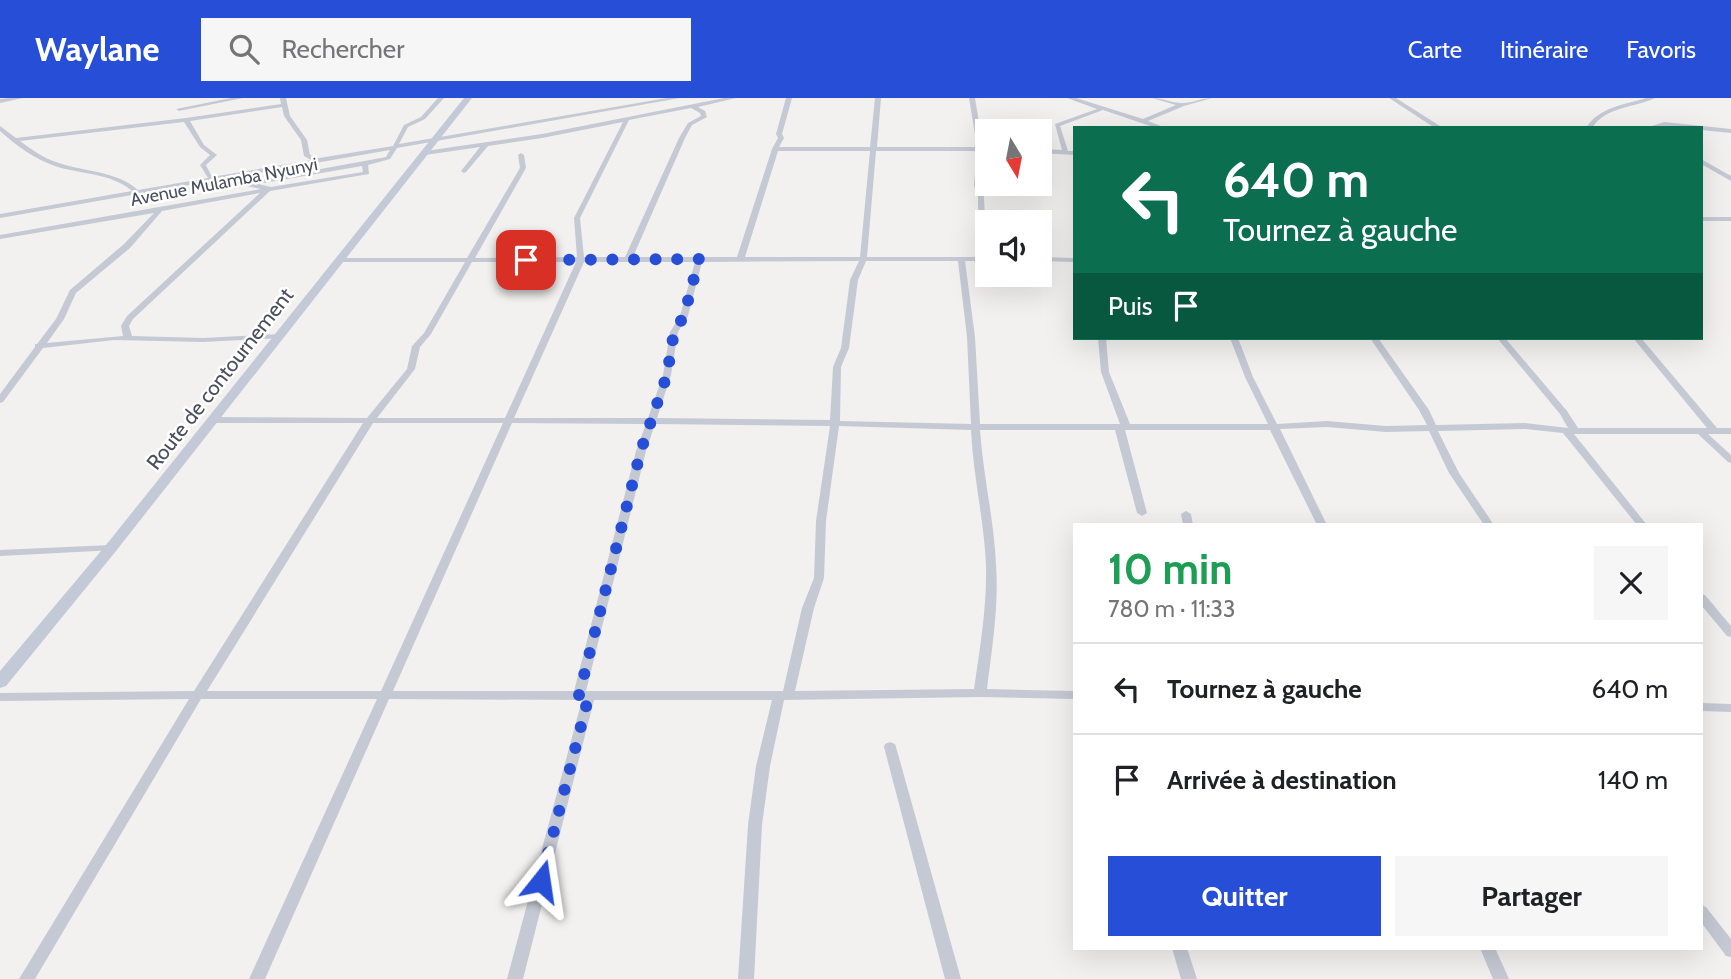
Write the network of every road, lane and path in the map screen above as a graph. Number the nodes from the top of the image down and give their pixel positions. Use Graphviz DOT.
graph roads {
  1 [pos="20,98"];
  2 [pos="174,98"];
  3 [pos="240,98"];
  4 [pos="441,98"];
  5 [pos="468,98"];
  6 [pos="677,98"];
  7 [pos="733,98"];
  8 [pos="789,98"];
  9 [pos="878,98"];
  10 [pos="972,98"];
  11 [pos="1070,98"];
  12 [pos="1155,98"];
  13 [pos="1209,98"];
  14 [pos="1392,98"];
  15 [pos="1652,98"];
  16 [pos="0,101"];
  17 [pos="283,101"];
  18 [pos="657,101"];
  19 [pos="1182,105"];
  20 [pos="692,106"];
  21 [pos="620,108"];
  22 [pos="1104,108"];
  23 [pos="178,109"];
  24 [pos="668,111"];
  25 [pos="630,119"];
  26 [pos="977,119"];
  27 [pos="184,120"];
  28 [pos="545,120"];
  29 [pos="1144,121"];
  30 [pos="1158,126"];
  31 [pos="1437,126"];
  32 [pos="1590,126"];
  33 [pos="1656,126"];
  34 [pos="1683,126"];
  35 [pos="0,128"];
  36 [pos="1703,128"];
  37 [pos="1731,131"];
  38 [pos="90,132"];
  39 [pos="553,134"];
  40 [pos="15,140"];
  41 [pos="435,140"];
  42 [pos="486,144"];
  43 [pos="395,147"];
  44 [pos="873,148"];
  45 [pos="41,149"];
  46 [pos="775,149"];
  47 [pos="975,149"];
  48 [pos="1052,151"];
  49 [pos="425,153"];
  50 [pos="1066,153"];
  51 [pos="1073,153"];
  52 [pos="350,155"];
  53 [pos="521,155"];
  54 [pos="319,160"];
  55 [pos="307,162"];
  56 [pos="1703,162"];
  57 [pos="364,164"];
  58 [pos="349,166"];
  59 [pos="464,171"];
  60 [pos="1722,172"];
  61 [pos="1731,172"];
  62 [pos="218,178"];
  63 [pos="305,178"];
  64 [pos="1731,178"];
  65 [pos="245,184"];
  66 [pos="269,188"];
  67 [pos="137,192"];
  68 [pos="159,211"];
  69 [pos="0,216"];
  70 [pos="1703,219"];
  71 [pos="1731,219"];
  72 [pos="0,237"];
  73 [pos="699,259"];
  74 [pos="975,259"];
  75 [pos="1052,259"];
  76 [pos="338,260"];
  77 [pos="471,260"];
  78 [pos="581,260"];
  79 [pos="628,260"];
  80 [pos="740,260"];
  81 [pos="863,260"];
  82 [pos="961,260"];
  83 [pos="1073,260"];
  84 [pos="279,336"];
  85 [pos="128,338"];
  86 [pos="1101,340"];
  87 [pos="1235,340"];
  88 [pos="1375,340"];
  89 [pos="1503,340"];
  90 [pos="1639,340"];
  91 [pos="38,346"];
  92 [pos="0,400"];
  93 [pos="212,420"];
  94 [pos="370,420"];
  95 [pos="508,420"];
  96 [pos="651,421"];
  97 [pos="834,422"];
  98 [pos="1122,426"];
  99 [pos="975,427"];
  100 [pos="1274,427"];
  101 [pos="1432,429"];
  102 [pos="1570,430"];
  103 [pos="1700,431"];
  104 [pos="1714,431"];
  105 [pos="1731,431"];
  106 [pos="1731,460"];
  107 [pos="1142,513"];
  108 [pos="1321,523"];
  109 [pos="1488,523"];
  110 [pos="1640,523"];
  111 [pos="110,548"];
  112 [pos="0,553"];
  113 [pos="1703,600"];
  114 [pos="1731,633"];
  115 [pos="0,682"];
  116 [pos="199,693"];
  117 [pos="980,693"];
  118 [pos="783,694"];
  119 [pos="584,695"];
  120 [pos="1073,695"];
  121 [pos="0,697"];
  122 [pos="383,697"];
  123 [pos="1703,707"];
  124 [pos="1731,708"];
  125 [pos="890,747"];
  126 [pos="1703,914"];
  127 [pos="1179,950"];
  128 [pos="1488,950"];
  129 [pos="1731,951"];
  130 [pos="27,979"];
  131 [pos="257,979"];
  132 [pos="515,979"];
  133 [pos="746,979"];
  134 [pos="953,979"];
  135 [pos="1189,979"];
  136 [pos="1501,979"];
  1 -- 16 [label="street"];
  2 -- 23 [label="street"];
  3 -- 23 [label="street"];
  4 -- 43 [label="street"];
  5 -- 41 [label="street, Route de contournement"];
  6 -- 18 [label="street, Avenue Mulamba Nyunyi"];
  7 -- 20 [label="street"];
  8 -- 46 [label="street"];
  9 -- 44 [label="street"];
  10 -- 26 [label="street"];
  11 -- 22 [label="street"];
  12 -- 19 [label="street"];
  13 -- 19 [label="street"];
  14 -- 31 [label="street"];
  15 -- 32 [label="street"];
  17 -- 27 [label="street"];
  17 -- 54 [label="street"];
  18 -- 21 [label="street, Avenue Mulamba Nyunyi"];
  18 -- 24 [label="street"];
  19 -- 29 [label="street"];
  20 -- 24 [label="street"];
  20 -- 79 [label="street"];
  21 -- 25 [label="street"];
  21 -- 28 [label="street, Avenue Mulamba Nyunyi"];
  22 -- 29 [label="street"];
  22 -- 50 [label="street"];
  23 -- 27 [label="street"];
  24 -- 25 [label="street"];
  25 -- 39 [label="street"];
  25 -- 78 [label="street"];
  27 -- 38 [label="street"];
  27 -- 62 [label="street"];
  28 -- 39 [label="street"];
  28 -- 41 [label="street, Avenue Mulamba Nyunyi"];
  29 -- 30 [label="street"];
  33 -- 34 [label="street"];
  35 -- 40 [label="street"];
  36 -- 37 [label="street"];
  38 -- 40 [label="street"];
  38 -- 45 [label="street"];
  39 -- 42 [label="street"];
  40 -- 45 [label="street"];
  41 -- 43 [label="street, Avenue Mulamba Nyunyi"];
  41 -- 49 [label="street, Route de contournement"];
  42 -- 49 [label="street"];
  42 -- 59 [label="street"];
  43 -- 52 [label="street, Avenue Mulamba Nyunyi"];
  43 -- 57 [label="street, Avenue Mulamba Nyunyi"];
  44 -- 46 [label="street"];
  44 -- 47 [label="street"];
  44 -- 81 [label="street"];
  45 -- 67 [label="street"];
  46 -- 80 [label="street"];
  48 -- 50 [label="street"];
  49 -- 76 [label="street, Route de contournement"];
  50 -- 51 [label="street"];
  52 -- 54 [label="street, Avenue Mulamba Nyunyi"];
  52 -- 58 [label="street"];
  53 -- 77 [label="street"];
  54 -- 55 [label="street, Avenue Mulamba Nyunyi"];
  54 -- 58 [label="street"];
  55 -- 62 [label="street, Avenue Mulamba Nyunyi"];
  55 -- 63 [label="street"];
  56 -- 60 [label="street"];
  57 -- 58 [label="street"];
  57 -- 63 [label="street, Avenue Mulamba Nyunyi"];
  58 -- 63 [label="street"];
  60 -- 61 [label="street"];
  60 -- 64 [label="street"];
  62 -- 65 [label="street"];
  62 -- 67 [label="street, Avenue Mulamba Nyunyi"];
  63 -- 65 [label="street"];
  63 -- 66 [label="street, Avenue Mulamba Nyunyi"];
  65 -- 66 [label="street"];
  66 -- 68 [label="street, Avenue Mulamba Nyunyi"];
  66 -- 85 [label="street"];
  67 -- 69 [label="street, Avenue Mulamba Nyunyi"];
  68 -- 72 [label="street, Avenue Mulamba Nyunyi"];
  68 -- 91 [label="street"];
  70 -- 71 [label="street"];
  73 -- 79 [label="street"];
  73 -- 80 [label="street"];
  73 -- 96 [label="street"];
  74 -- 82 [label="street"];
  75 -- 83 [label="street"];
  76 -- 77 [label="street"];
  76 -- 84 [label="street, Route de contournement"];
  77 -- 78 [label="street"];
  77 -- 94 [label="street"];
  78 -- 79 [label="street"];
  78 -- 95 [label="street"];
  80 -- 81 [label="street"];
  81 -- 82 [label="street"];
  81 -- 97 [label="street"];
  82 -- 99 [label="street"];
  84 -- 85 [label="street"];
  84 -- 93 [label="street, Route de contournement"];
  85 -- 91 [label="street"];
  86 -- 98 [label="street"];
  87 -- 100 [label="street"];
  88 -- 101 [label="street"];
  89 -- 102 [label="street"];
  90 -- 104 [label="street"];
  91 -- 92 [label="street"];
  93 -- 94 [label="street"];
  93 -- 111 [label="street, Route de contournement"];
  94 -- 95 [label="street"];
  94 -- 116 [label="street"];
  95 -- 96 [label="street"];
  95 -- 122 [label="street"];
  96 -- 97 [label="street"];
  96 -- 119 [label="street"];
  97 -- 99 [label="street"];
  97 -- 118 [label="street"];
  98 -- 99 [label="street"];
  98 -- 100 [label="street"];
  98 -- 107 [label="street"];
  99 -- 117 [label="street"];
  100 -- 101 [label="street"];
  100 -- 108 [label="street"];
  101 -- 102 [label="street"];
  101 -- 109 [label="street"];
  102 -- 103 [label="street"];
  102 -- 110 [label="street"];
  103 -- 104 [label="street"];
  103 -- 106 [label="street"];
  104 -- 105 [label="street"];
  111 -- 112 [label="street"];
  111 -- 115 [label="street, Route de contournement"];
  113 -- 114 [label="street"];
  116 -- 121 [label="street"];
  116 -- 122 [label="street"];
  116 -- 130 [label="street"];
  117 -- 118 [label="street"];
  117 -- 120 [label="street"];
  118 -- 119 [label="street"];
  118 -- 133 [label="street"];
  119 -- 122 [label="street"];
  119 -- 132 [label="street"];
  122 -- 131 [label="street"];
  123 -- 124 [label="street"];
  125 -- 134 [label="street"];
  126 -- 129 [label="street"];
  127 -- 135 [label="street"];
  128 -- 136 [label="street"];
}
